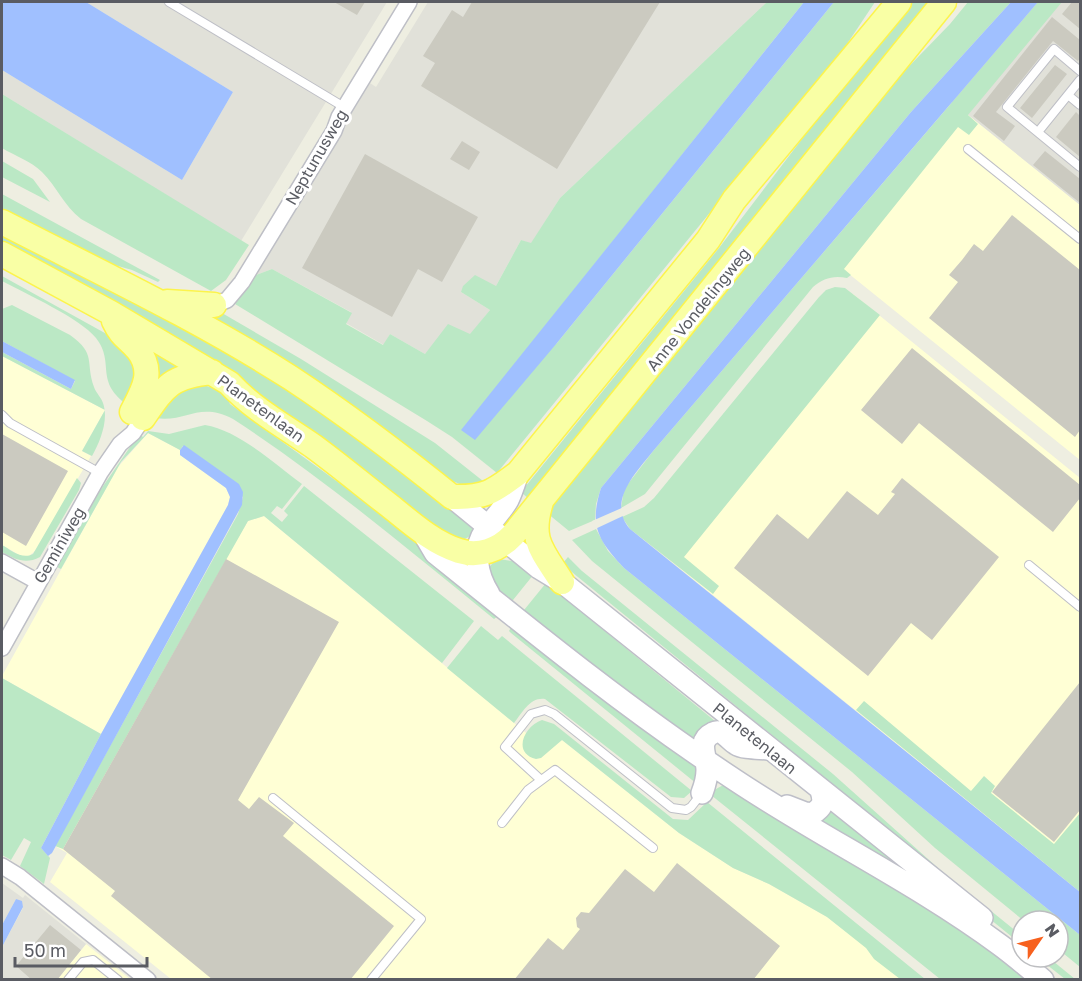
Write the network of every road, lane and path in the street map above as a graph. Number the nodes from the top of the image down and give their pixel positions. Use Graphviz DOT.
graph roads {
  1 [pos="170,2"];
  2 [pos="409,2"];
  3 [pos="898,2"];
  4 [pos="944,2"];
  5 [pos="1080,71"];
  6 [pos="1080,80"];
  7 [pos="1068,95"];
  8 [pos="1080,105"];
  9 [pos="344,107"];
  10 [pos="1038,132"];
  11 [pos="968,149"];
  12 [pos="1080,167"];
  13 [pos="2,222"];
  14 [pos="1080,239"];
  15 [pos="2,254"];
  16 [pos="155,302"];
  17 [pos="214,305"];
  18 [pos="111,313"];
  19 [pos="212,372"];
  20 [pos="2,415"];
  21 [pos="138,415"];
  22 [pos="100,473"];
  23 [pos="518,473"];
  24 [pos="453,497"];
  25 [pos="542,501"];
  26 [pos="489,526"];
  27 [pos="422,531"];
  28 [pos="507,542"];
  29 [pos="477,553"];
  30 [pos="2,562"];
  31 [pos="1029,565"];
  32 [pos="38,582"];
  33 [pos="562,582"];
  34 [pos="493,599"];
  35 [pos="1080,607"];
  36 [pos="2,648"];
  37 [pos="768,749"];
  38 [pos="706,760"];
  39 [pos="733,779"];
  40 [pos="541,780"];
  41 [pos="822,791"];
  42 [pos="702,793"];
  43 [pos="273,798"];
  44 [pos="769,802"];
  45 [pos="502,823"];
  46 [pos="654,848"];
  47 [pos="2,866"];
  48 [pos="1010,941"];
  49 [pos="1045,969"];
  50 [pos="68,980"];
  51 [pos="118,980"];
  52 [pos="148,980"];
  53 [pos="372,980"];
  54 [pos="1043,980"];
  55 [pos="1058,980"];
  1 -- 9 [label="lane"];
  2 -- 9 [label="street, Neptunusweg"];
  3 -- 23 [label="main road"];
  4 -- 25 [label="main road, Anne Vondelingweg"];
  5 -- 10 [label="lane"];
  6 -- 7 [label="lane"];
  7 -- 8 [label="lane"];
  7 -- 10 [label="lane"];
  9 -- 17 [label="street, Neptunusweg"];
  10 -- 12 [label="lane"];
  11 -- 14 [label="lane"];
  13 -- 16 [label="main road, Planetenlaan"];
  15 -- 18 [label="main road, Planetenlaan"];
  16 -- 17 [label="main road"];
  16 -- 24 [label="main road, Planetenlaan"];
  18 -- 19 [label="main road, Planetenlaan"];
  18 -- 21 [label="main road"];
  19 -- 21 [label="main road"];
  19 -- 27 [label="main road, Planetenlaan"];
  20 -- 22 [label="lane"];
  21 -- 22 [label="street, Geminiweg"];
  22 -- 32 [label="street, Geminiweg"];
  23 -- 24 [label="main road"];
  23 -- 26 [label="main road"];
  24 -- 26 [label="main road, Planetenlaan"];
  25 -- 28 [label="main road, Anne Vondelingweg"];
  25 -- 33 [label="main road"];
  26 -- 28 [label="main road, Planetenlaan"];
  26 -- 29 [label="main road"];
  27 -- 29 [label="main road"];
  27 -- 34 [label="main road, Planetenlaan"];
  28 -- 29 [label="main road, Anne Vondelingweg"];
  28 -- 33 [label="main road, Planetenlaan"];
  29 -- 34 [label="main road, Planetenlaan"];
  30 -- 32 [label="street"];
  31 -- 35 [label="lane"];
  32 -- 36 [label="street, Geminiweg"];
  33 -- 37 [label="main road, Planetenlaan"];
  34 -- 38 [label="main road, Planetenlaan"];
  37 -- 38 [label="main road"];
  37 -- 41 [label="main road, Planetenlaan"];
  38 -- 39 [label="main road, Planetenlaan"];
  38 -- 42 [label="main road"];
  39 -- 42 [label="main road"];
  39 -- 44 [label="main road, Planetenlaan"];
  40 -- 42 [label="lane"];
  40 -- 45 [label="lane"];
  40 -- 46 [label="lane"];
  41 -- 44 [label="main road"];
  41 -- 48 [label="main road, Planetenlaan"];
  43 -- 53 [label="lane"];
  44 -- 54 [label="main road, Planetenlaan"];
  47 -- 52 [label="street"];
  49 -- 55 [label="main road"];
  50 -- 51 [label="lane"];
}
